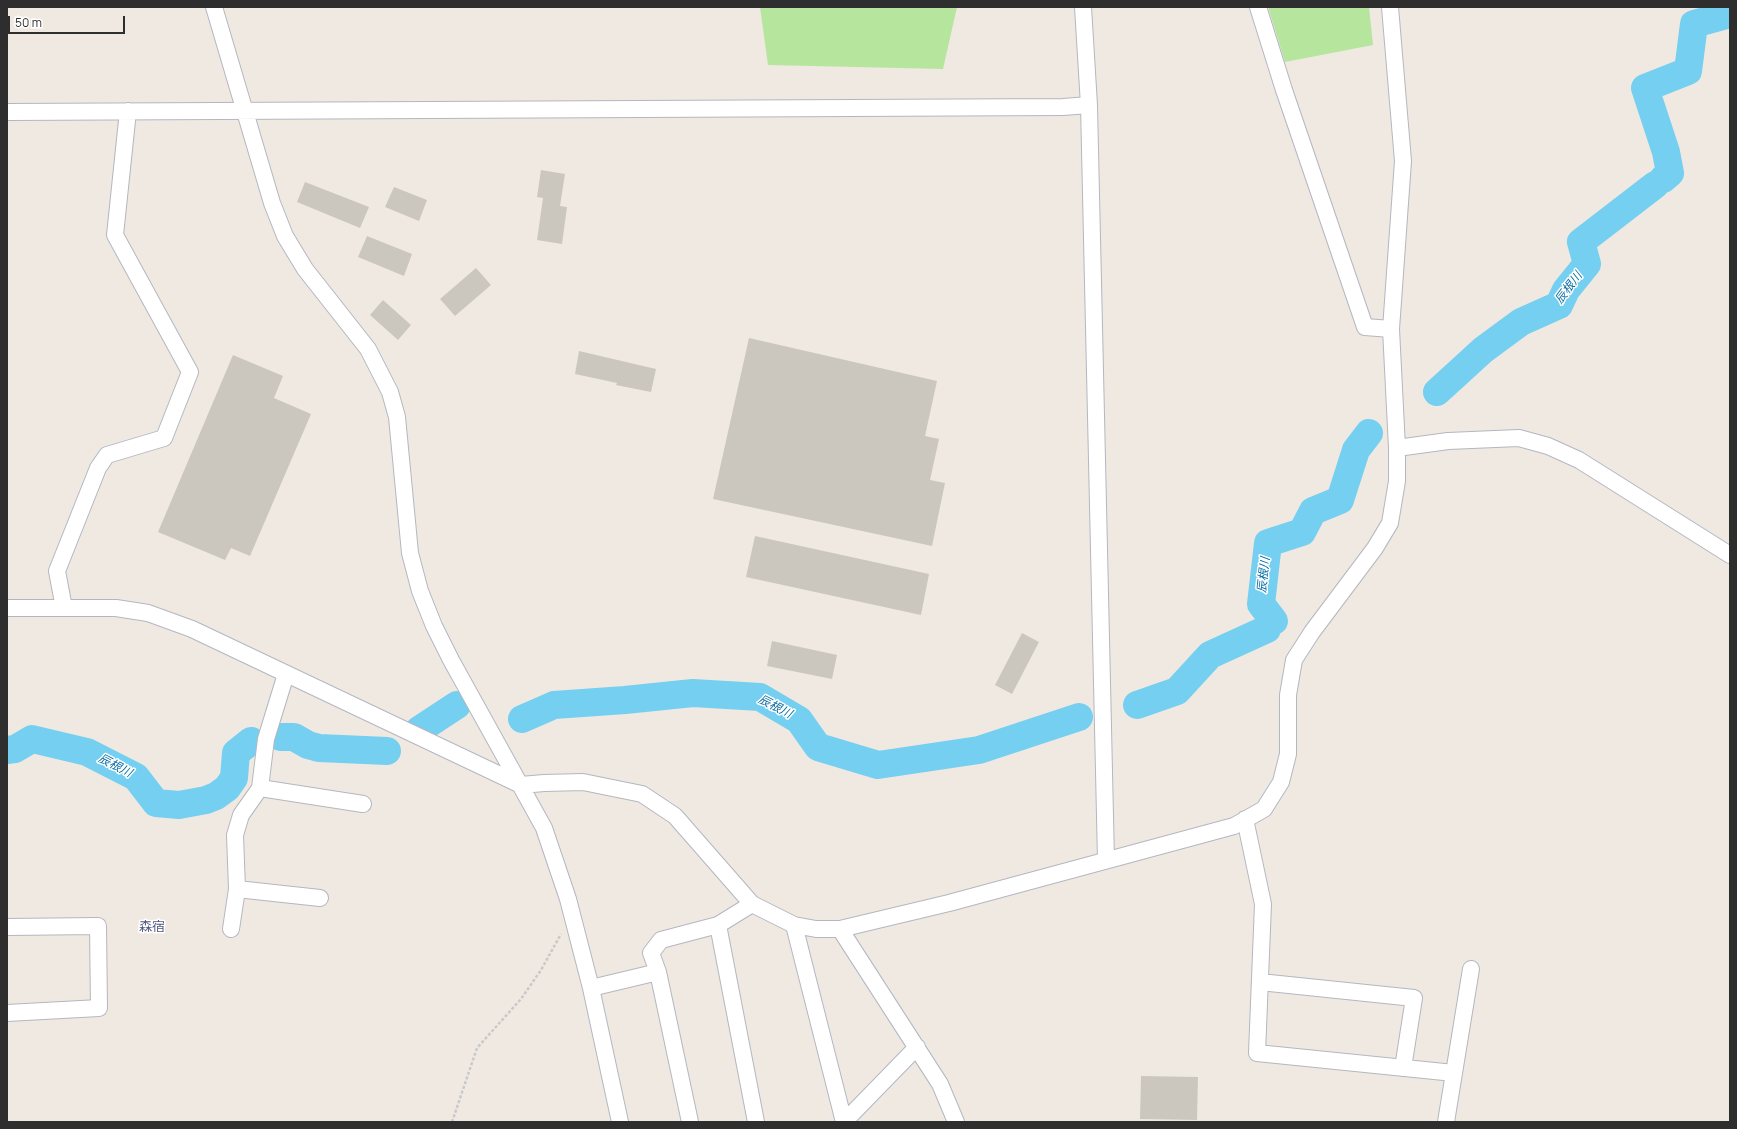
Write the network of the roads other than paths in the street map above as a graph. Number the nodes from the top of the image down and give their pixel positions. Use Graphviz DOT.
graph roads {
  1 [pos="214,7"];
  2 [pos="1083,7"];
  3 [pos="1258,7"];
  4 [pos="1390,7"];
  5 [pos="1088,105"];
  6 [pos="245,110"];
  7 [pos="128,111"];
  8 [pos="7,112"];
  9 [pos="1391,329"];
  10 [pos="1397,448"];
  11 [pos="1730,555"];
  12 [pos="7,608"];
  13 [pos="64,608"];
  14 [pos="286,674"];
  15 [pos="521,785"];
  16 [pos="260,788"];
  17 [pos="364,804"];
  18 [pos="1245,820"];
  19 [pos="1106,860"];
  20 [pos="237,889"];
  21 [pos="320,898"];
  22 [pos="752,904"];
  23 [pos="794,925"];
  24 [pos="718,926"];
  25 [pos="7,927"];
  26 [pos="231,929"];
  27 [pos="840,929"];
  28 [pos="1471,969"];
  29 [pos="658,972"];
  30 [pos="1260,982"];
  31 [pos="591,988"];
  32 [pos="7,1012"];
  33 [pos="917,1047"];
  34 [pos="1403,1068"];
  35 [pos="1454,1074"];
  36 [pos="620,1122"];
  37 [pos="690,1122"];
  38 [pos="756,1122"];
  39 [pos="844,1122"];
  40 [pos="956,1122"];
  41 [pos="1446,1122"];
  1 -- 6 [label="street"];
  2 -- 5 [label="street"];
  3 -- 9 [label="street"];
  4 -- 9 [label="street"];
  5 -- 6 [label="street"];
  5 -- 19 [label="street"];
  6 -- 7 [label="street"];
  6 -- 15 [label="street"];
  7 -- 8 [label="street"];
  7 -- 13 [label="street"];
  9 -- 10 [label="street"];
  10 -- 11 [label="street"];
  10 -- 18 [label="street"];
  12 -- 13 [label="street"];
  13 -- 14 [label="street"];
  14 -- 15 [label="street"];
  14 -- 16 [label="street"];
  15 -- 22 [label="street"];
  15 -- 31 [label="street"];
  16 -- 17 [label="street"];
  16 -- 20 [label="street"];
  18 -- 19 [label="street"];
  18 -- 30 [label="street"];
  19 -- 27 [label="street"];
  20 -- 21 [label="street"];
  20 -- 26 [label="street"];
  22 -- 23 [label="street"];
  22 -- 24 [label="street"];
  23 -- 27 [label="street"];
  23 -- 39 [label="street"];
  24 -- 29 [label="street"];
  24 -- 38 [label="street"];
  25 -- 32 [label="street"];
  27 -- 33 [label="street"];
  28 -- 35 [label="street"];
  29 -- 31 [label="street"];
  29 -- 37 [label="street"];
  30 -- 34 [label="street"];
  30 -- 34 [label="street"];
  31 -- 36 [label="street"];
  33 -- 39 [label="street"];
  33 -- 40 [label="street"];
  34 -- 35 [label="street"];
  35 -- 41 [label="street"];
}
